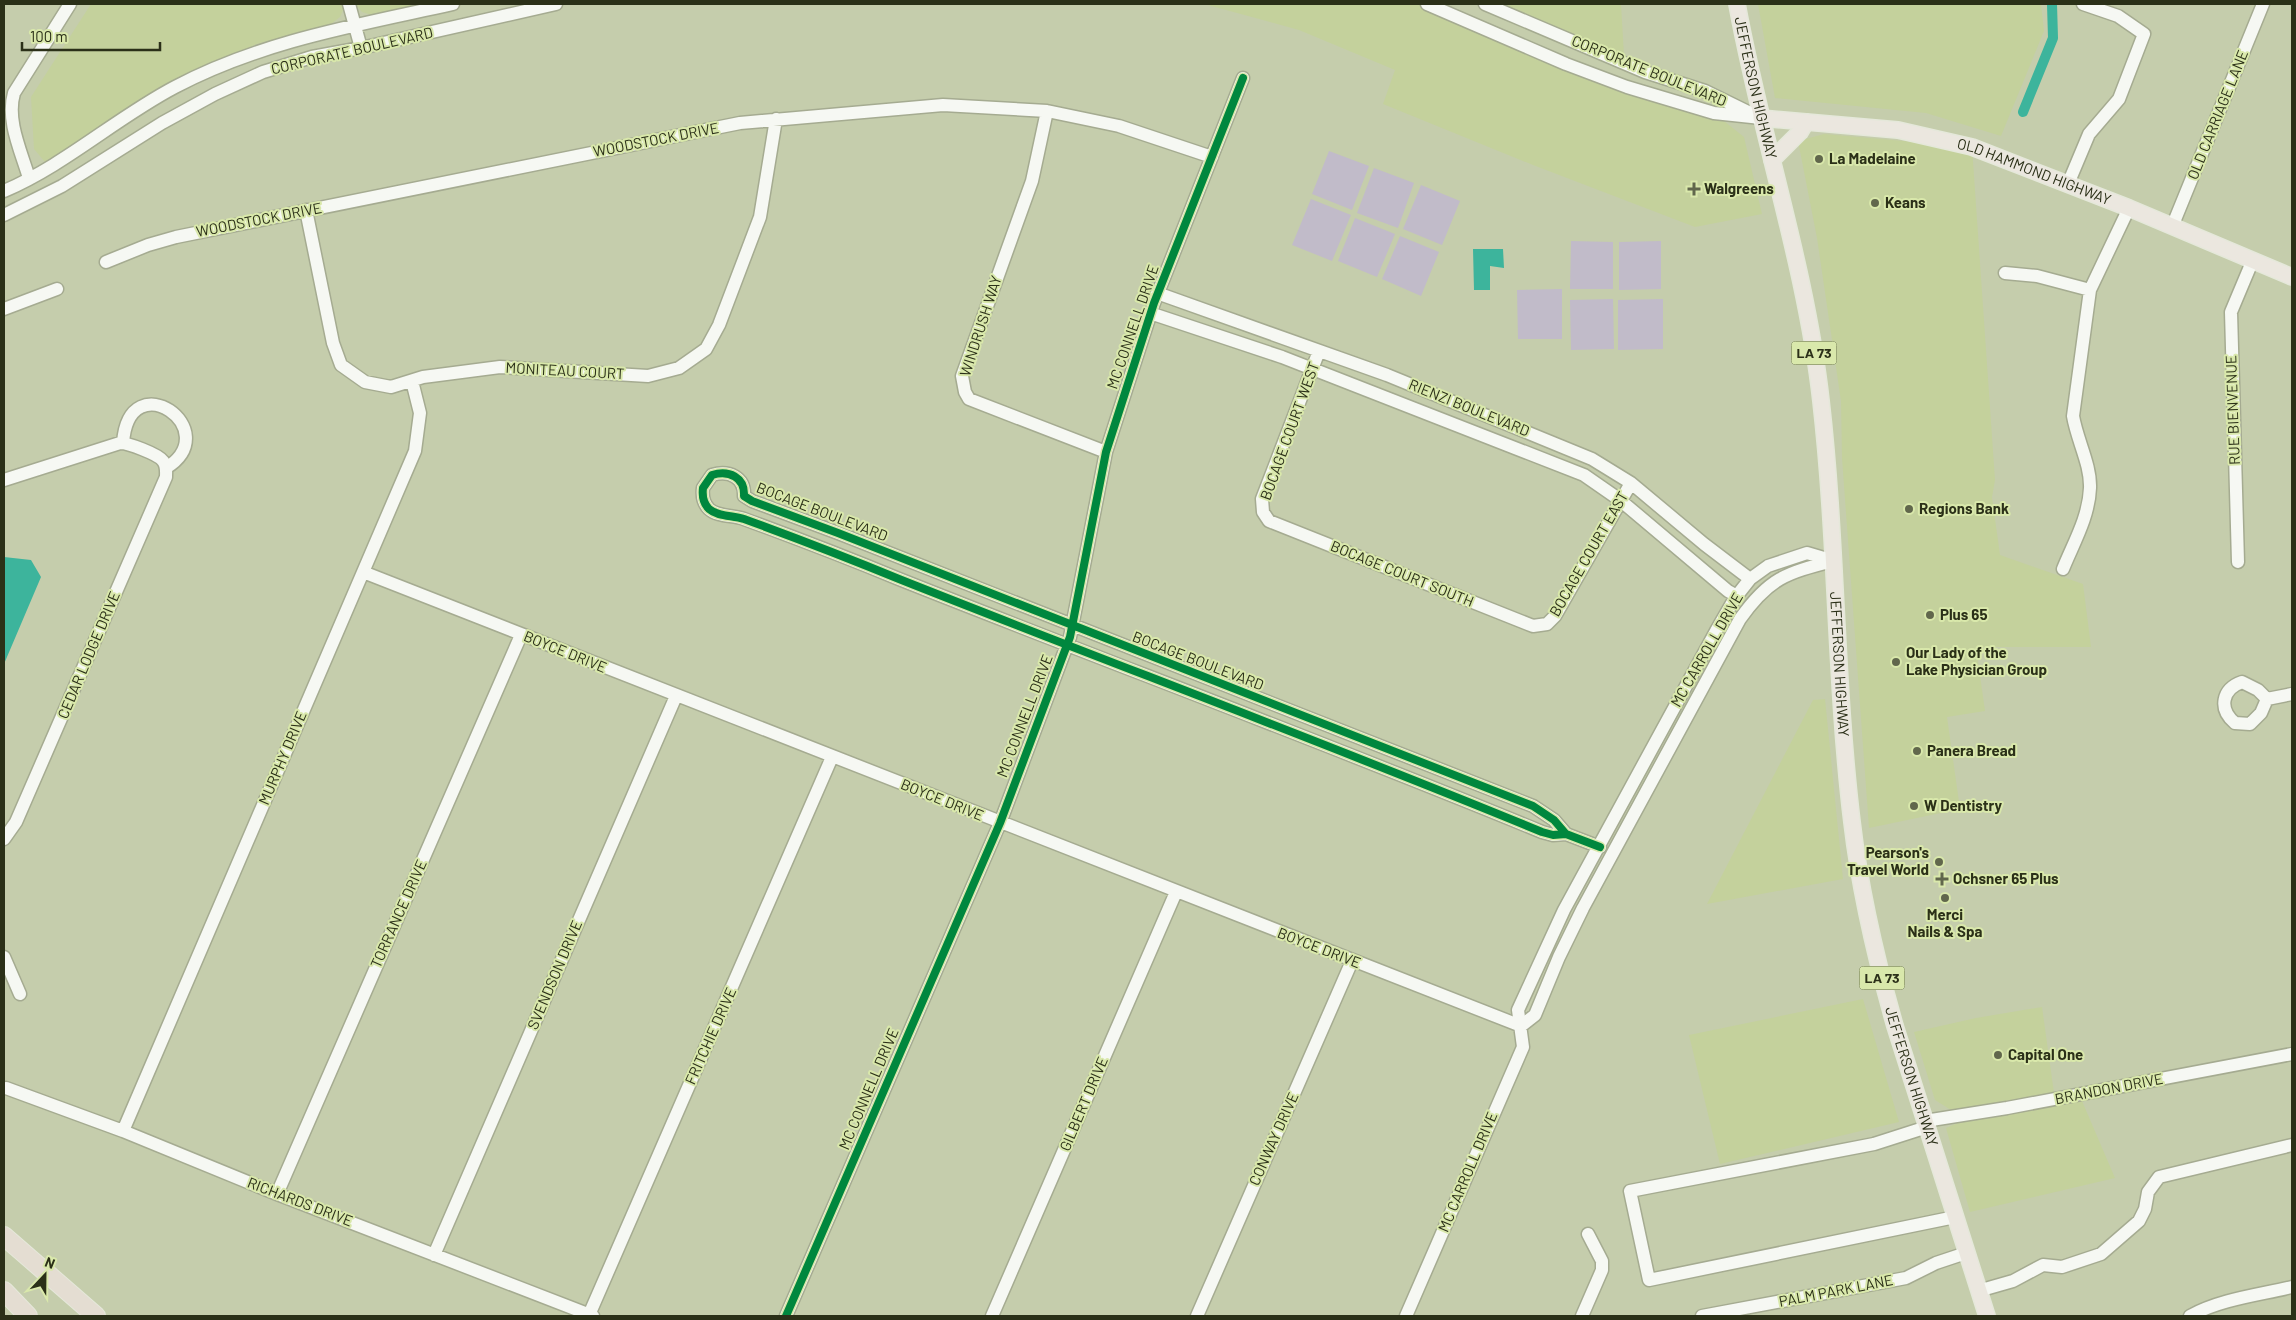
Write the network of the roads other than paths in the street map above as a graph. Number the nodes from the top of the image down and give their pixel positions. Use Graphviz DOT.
graph roads {
  1 [pos="349,4"];
  2 [pos="453,4"];
  3 [pos="556,4"];
  4 [pos="1427,4"];
  5 [pos="1485,4"];
  6 [pos="1737,4"];
  7 [pos="2083,4"];
  8 [pos="2263,4"];
  9 [pos="67,5"];
  10 [pos="354,26"];
  11 [pos="361,48"];
  12 [pos="1243,78"];
  13 [pos="1047,111"];
  14 [pos="8,112"];
  15 [pos="1761,118"];
  16 [pos="776,120"];
  17 [pos="1806,122"];
  18 [pos="1212,157"];
  19 [pos="1772,160"];
  20 [pos="29,178"];
  21 [pos="2068,184"];
  22 [pos="4,191"];
  23 [pos="2129,208"];
  24 [pos="306,210"];
  25 [pos="4,215"];
  26 [pos="2172,227"];
  27 [pos="106,262"];
  28 [pos="2252,262"];
  29 [pos="2005,273"];
  30 [pos="2292,277"];
  31 [pos="57,289"];
  32 [pos="2090,290"];
  33 [pos="1158,293"];
  34 [pos="4,309"];
  35 [pos="1150,314"];
  36 [pos="1319,351"];
  37 [pos="1312,369"];
  38 [pos="412,381"];
  39 [pos="123,443"];
  40 [pos="1106,452"];
  41 [pos="166,468"];
  42 [pos="4,480"];
  43 [pos="1631,483"];
  44 [pos="1620,500"];
  45 [pos="1263,512"];
  46 [pos="1834,561"];
  47 [pos="2238,562"];
  48 [pos="2062,569"];
  49 [pos="363,572"];
  50 [pos="1750,579"];
  51 [pos="1737,596"];
  52 [pos="1546,624"];
  53 [pos="1072,626"];
  54 [pos="521,635"];
  55 [pos="1067,644"];
  56 [pos="2292,694"];
  57 [pos="676,696"];
  58 [pos="2267,700"];
  59 [pos="832,757"];
  60 [pos="1000,823"];
  61 [pos="1566,834"];
  62 [pos="4,839"];
  63 [pos="1600,847"];
  64 [pos="1176,892"];
  65 [pos="4,957"];
  66 [pos="1352,961"];
  67 [pos="20,994"];
  68 [pos="1522,1026"];
  69 [pos="2292,1054"];
  70 [pos="6,1088"];
  71 [pos="1926,1124"];
  72 [pos="123,1131"];
  73 [pos="2292,1145"];
  74 [pos="277,1194"];
  75 [pos="1954,1217"];
  76 [pos="1588,1234"];
  77 [pos="4,1236"];
  78 [pos="1966,1253"];
  79 [pos="434,1255"];
  80 [pos="2292,1287"];
  81 [pos="4,1291"];
  82 [pos="1978,1291"];
  83 [pos="28,1316"];
  84 [pos="96,1316"];
  85 [pos="591,1316"];
  86 [pos="786,1316"];
  87 [pos="992,1316"];
  88 [pos="1197,1316"];
  89 [pos="1406,1316"];
  90 [pos="1582,1316"];
  91 [pos="1702,1316"];
  92 [pos="1987,1316"];
  93 [pos="2190,1316"];
  1 -- 10 [label="street"];
  2 -- 10 [label="street, CORPORATE BOULEVARD"];
  3 -- 11 [label="street, CORPORATE BOULEVARD"];
  4 -- 15 [label="street, CORPORATE BOULEVARD"];
  5 -- 15 [label="street, CORPORATE BOULEVARD"];
  6 -- 15 [label="main road, JEFFERSON HIGHWAY"];
  7 -- 21 [label="street"];
  8 -- 26 [label="street, OLD CARRIAGE LANE"];
  9 -- 14 [label="street"];
  10 -- 11 [label="street"];
  10 -- 20 [label="street, CORPORATE BOULEVARD"];
  11 -- 25 [label="street, CORPORATE BOULEVARD"];
  12 -- 18 [label="street, MC CONNELL DRIVE"];
  13 -- 16 [label="street, WOODSTOCK DRIVE"];
  13 -- 18 [label="street, WOODSTOCK DRIVE"];
  13 -- 40 [label="street, WINDRUSH WAY"];
  14 -- 20 [label="street"];
  15 -- 17 [label="main road, OLD HAMMOND HIGHWAY"];
  15 -- 19 [label="main road, JEFFERSON HIGHWAY / LA 73"];
  16 -- 24 [label="street, WOODSTOCK DRIVE"];
  16 -- 38 [label="street, MONITEAU COURT"];
  17 -- 19 [label="main road"];
  17 -- 21 [label="main road, OLD HAMMOND HIGHWAY"];
  18 -- 33 [label="street, MC CONNELL DRIVE"];
  19 -- 46 [label="main road, JEFFERSON HIGHWAY / LA 73"];
  20 -- 22 [label="street, CORPORATE BOULEVARD"];
  21 -- 23 [label="main road, OLD HAMMOND HIGHWAY"];
  23 -- 26 [label="main road, OLD HAMMOND HIGHWAY"];
  23 -- 32 [label="street"];
  24 -- 27 [label="street, WOODSTOCK DRIVE"];
  24 -- 38 [label="street, MONITEAU COURT"];
  26 -- 28 [label="main road, OLD HAMMOND HIGHWAY"];
  28 -- 30 [label="main road, OLD HAMMOND HIGHWAY"];
  28 -- 47 [label="street, RUE BIENVENUE"];
  29 -- 32 [label="street"];
  31 -- 34 [label="street"];
  32 -- 48 [label="street"];
  33 -- 35 [label="street, MC CONNELL DRIVE"];
  33 -- 36 [label="street, RIENZI BOULEVARD"];
  35 -- 37 [label="street, RIENZI BOULEVARD"];
  35 -- 40 [label="street, MC CONNELL DRIVE"];
  36 -- 37 [label="street, BOCAGE COURT WEST"];
  36 -- 43 [label="street, RIENZI BOULEVARD"];
  37 -- 44 [label="street, RIENZI BOULEVARD"];
  37 -- 45 [label="street, BOCAGE COURT WEST"];
  38 -- 49 [label="street, MURPHY DRIVE"];
  39 -- 41 [label="street"];
  39 -- 41 [label="street"];
  39 -- 42 [label="street"];
  40 -- 53 [label="street, MC CONNELL DRIVE"];
  41 -- 62 [label="street, CEDAR LODGE DRIVE"];
  43 -- 44 [label="street, BOCAGE COURT EAST"];
  43 -- 50 [label="street, RIENZI BOULEVARD"];
  44 -- 51 [label="street, RIENZI BOULEVARD"];
  44 -- 52 [label="street, BOCAGE COURT EAST"];
  45 -- 52 [label="street, BOCAGE COURT SOUTH"];
  46 -- 50 [label="street, MC CARROLL DRIVE"];
  46 -- 68 [label="street, MC CARROLL DRIVE"];
  46 -- 71 [label="main road, JEFFERSON HIGHWAY / LA 73"];
  49 -- 54 [label="street, BOYCE DRIVE"];
  49 -- 72 [label="street, MURPHY DRIVE"];
  50 -- 51 [label="street, MC CARROLL DRIVE"];
  51 -- 63 [label="street, MC CARROLL DRIVE"];
  53 -- 55 [label="street, MC CONNELL DRIVE"];
  53 -- 55 [label="street, BOCAGE BOULEVARD"];
  53 -- 61 [label="street, BOCAGE BOULEVARD"];
  54 -- 57 [label="street, BOYCE DRIVE"];
  54 -- 74 [label="street, TORRANCE DRIVE"];
  55 -- 60 [label="street, MC CONNELL DRIVE"];
  55 -- 61 [label="street, BOCAGE BOULEVARD"];
  56 -- 58 [label="street"];
  57 -- 59 [label="street, BOYCE DRIVE"];
  57 -- 79 [label="street, SVENDSON DRIVE"];
  59 -- 60 [label="street, BOYCE DRIVE"];
  59 -- 85 [label="street, FRITCHIE DRIVE"];
  60 -- 64 [label="street, BOYCE DRIVE"];
  60 -- 86 [label="street, MC CONNELL DRIVE"];
  61 -- 63 [label="street, BOCAGE BOULEVARD"];
  63 -- 68 [label="street, MC CARROLL DRIVE"];
  64 -- 66 [label="street, BOYCE DRIVE"];
  64 -- 87 [label="street, GILBERT DRIVE"];
  65 -- 67 [label="street"];
  66 -- 68 [label="street, BOYCE DRIVE"];
  66 -- 88 [label="street, CONWAY DRIVE"];
  68 -- 89 [label="street, MC CARROLL DRIVE"];
  69 -- 71 [label="street, BRANDON DRIVE"];
  70 -- 72 [label="street, RICHARDS DRIVE"];
  71 -- 75 [label="main road, JEFFERSON HIGHWAY / LA 73"];
  71 -- 75 [label="street, BRANDON DRIVE"];
  72 -- 74 [label="street, RICHARDS DRIVE"];
  73 -- 82 [label="street"];
  74 -- 79 [label="street, RICHARDS DRIVE"];
  75 -- 78 [label="main road, JEFFERSON HIGHWAY / LA 73"];
  76 -- 90 [label="street"];
  77 -- 84 [label="highway"];
  78 -- 82 [label="main road, JEFFERSON HIGHWAY / LA 73"];
  78 -- 91 [label="street, PALM PARK LANE"];
  79 -- 85 [label="street, RICHARDS DRIVE"];
  80 -- 93 [label="street"];
  81 -- 83 [label="highway"];
  82 -- 92 [label="main road, JEFFERSON HIGHWAY / LA 73"];
}
